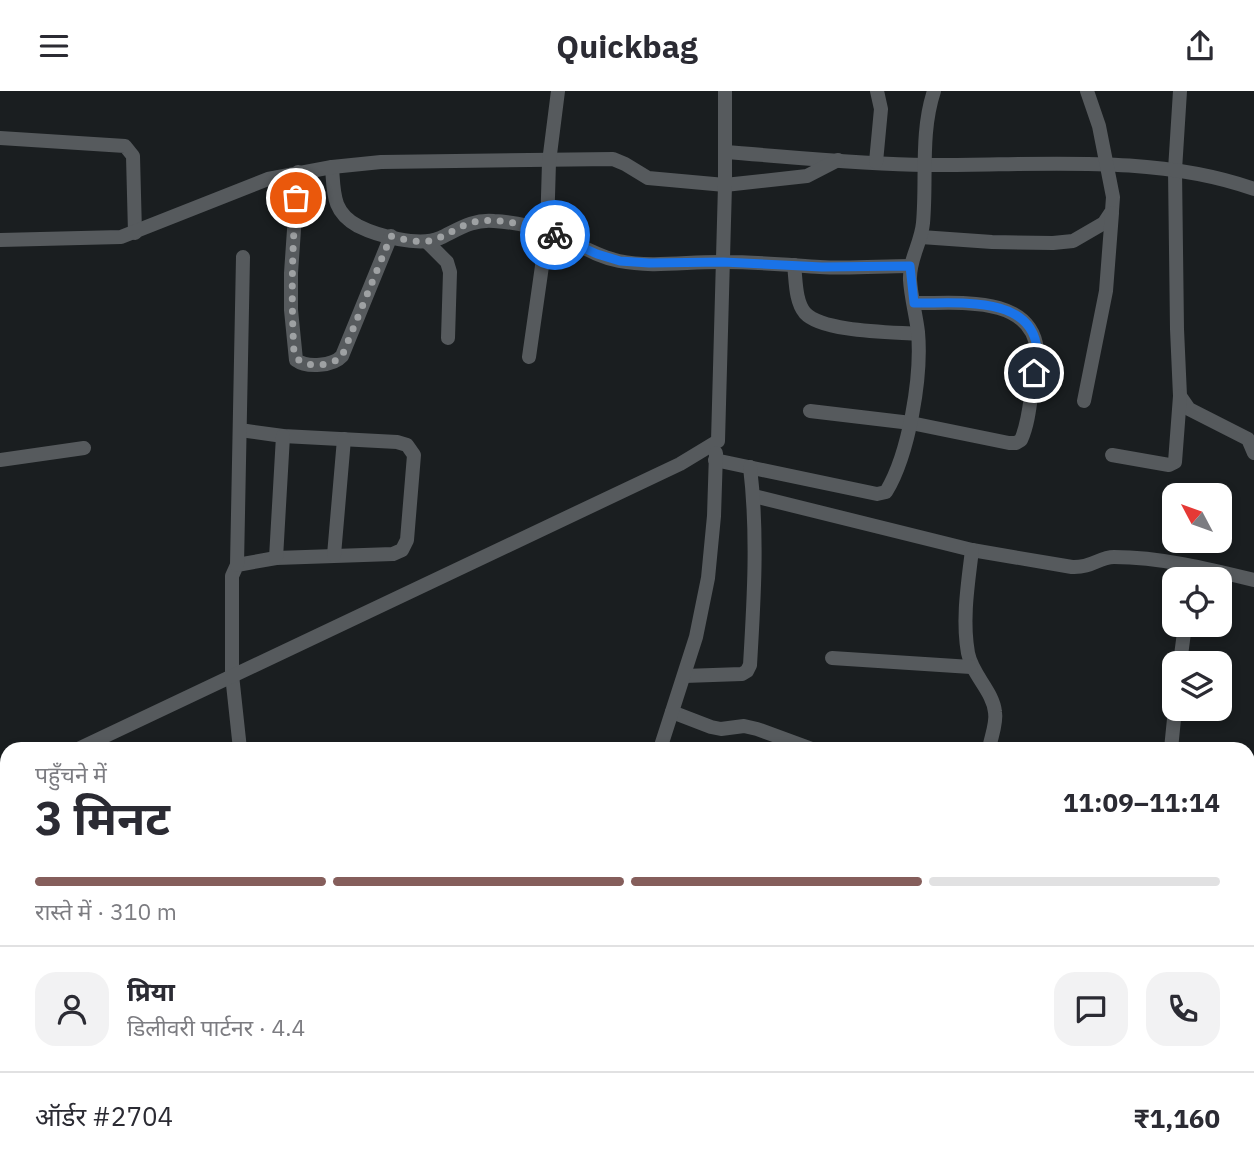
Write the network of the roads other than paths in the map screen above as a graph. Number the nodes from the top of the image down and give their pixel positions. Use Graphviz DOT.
graph roads {
  1 [pos="558,91"];
  2 [pos="725,91"];
  3 [pos="877,91"];
  4 [pos="934,91"];
  5 [pos="1180,91"];
  6 [pos="1089,92"];
  7 [pos="0,138"];
  8 [pos="725,152"];
  9 [pos="838,160"];
  10 [pos="549,162"];
  11 [pos="876,162"];
  12 [pos="923,165"];
  13 [pos="1106,165"];
  14 [pos="332,167"];
  15 [pos="1175,170"];
  16 [pos="298,172"];
  17 [pos="725,185"];
  18 [pos="1254,190"];
  19 [pos="1112,211"];
  20 [pos="547,231"];
  21 [pos="135,233"];
  22 [pos="391,236"];
  23 [pos="921,237"];
  24 [pos="0,240"];
  25 [pos="427,241"];
  26 [pos="243,257"];
  27 [pos="723,262"];
  28 [pos="794,265"];
  29 [pos="910,266"];
  30 [pos="914,303"];
  31 [pos="918,334"];
  32 [pos="448,338"];
  33 [pos="529,357"];
  34 [pos="1180,396"];
  35 [pos="1084,401"];
  36 [pos="810,411"];
  37 [pos="911,423"];
  38 [pos="240,431"];
  39 [pos="283,436"];
  40 [pos="344,439"];
  41 [pos="718,441"];
  42 [pos="84,447"];
  43 [pos="1254,453"];
  44 [pos="1112,454"];
  45 [pos="0,460"];
  46 [pos="715,460"];
  47 [pos="750,467"];
  48 [pos="754,496"];
  49 [pos="972,550"];
  50 [pos="334,555"];
  51 [pos="276,558"];
  52 [pos="237,565"];
  53 [pos="1162,567"];
  54 [pos="1232,578"];
  55 [pos="1254,580"];
  56 [pos="832,658"];
  57 [pos="971,667"];
  58 [pos="232,675"];
  59 [pos="684,675"];
  60 [pos="672,712"];
  61 [pos="1174,721"];
  62 [pos="93,742"];
  63 [pos="239,742"];
  64 [pos="662,742"];
  65 [pos="793,742"];
  66 [pos="990,742"];
  67 [pos="1172,742"];
  1 -- 10 [label="street"];
  2 -- 8 [label="street"];
  3 -- 11 [label="street"];
  4 -- 12 [label="street"];
  5 -- 15 [label="street"];
  6 -- 13 [label="street"];
  7 -- 21 [label="street"];
  8 -- 9 [label="street"];
  8 -- 17 [label="street"];
  9 -- 11 [label="street"];
  9 -- 17 [label="street"];
  10 -- 14 [label="street"];
  10 -- 17 [label="street"];
  10 -- 20 [label="street"];
  11 -- 12 [label="street"];
  12 -- 13 [label="street"];
  12 -- 23 [label="street"];
  13 -- 15 [label="street"];
  13 -- 19 [label="street"];
  14 -- 16 [label="street"];
  14 -- 22 [label="street"];
  15 -- 18 [label="street"];
  15 -- 34 [label="street"];
  16 -- 21 [label="street"];
  16 -- 22 [label="street"];
  17 -- 27 [label="street"];
  19 -- 23 [label="street"];
  19 -- 35 [label="street"];
  20 -- 25 [label="street"];
  20 -- 27 [label="street"];
  20 -- 33 [label="street"];
  21 -- 24 [label="street"];
  22 -- 25 [label="street"];
  23 -- 29 [label="street"];
  25 -- 32 [label="street"];
  26 -- 38 [label="street"];
  27 -- 28 [label="street"];
  27 -- 41 [label="street"];
  28 -- 29 [label="street"];
  28 -- 31 [label="street"];
  29 -- 30 [label="street"];
  30 -- 31 [label="street"];
  30 -- 37 [label="street"];
  31 -- 37 [label="street"];
  34 -- 43 [label="street"];
  34 -- 44 [label="street"];
  36 -- 37 [label="street"];
  37 -- 47 [label="street"];
  38 -- 39 [label="street"];
  38 -- 52 [label="street"];
  39 -- 40 [label="street"];
  39 -- 51 [label="street"];
  40 -- 50 [label="street"];
  40 -- 50 [label="street"];
  41 -- 46 [label="street"];
  41 -- 58 [label="street"];
  42 -- 45 [label="street"];
  46 -- 47 [label="street"];
  46 -- 59 [label="street"];
  47 -- 48 [label="street"];
  48 -- 49 [label="street"];
  48 -- 59 [label="street"];
  49 -- 53 [label="street"];
  49 -- 57 [label="street"];
  50 -- 51 [label="street"];
  51 -- 52 [label="street"];
  52 -- 58 [label="street"];
  54 -- 55 [label="street"];
  56 -- 57 [label="street"];
  57 -- 66 [label="street"];
  58 -- 62 [label="street"];
  58 -- 63 [label="street"];
  59 -- 60 [label="street"];
  60 -- 64 [label="street"];
  60 -- 65 [label="street"];
  61 -- 67 [label="street"];
}
